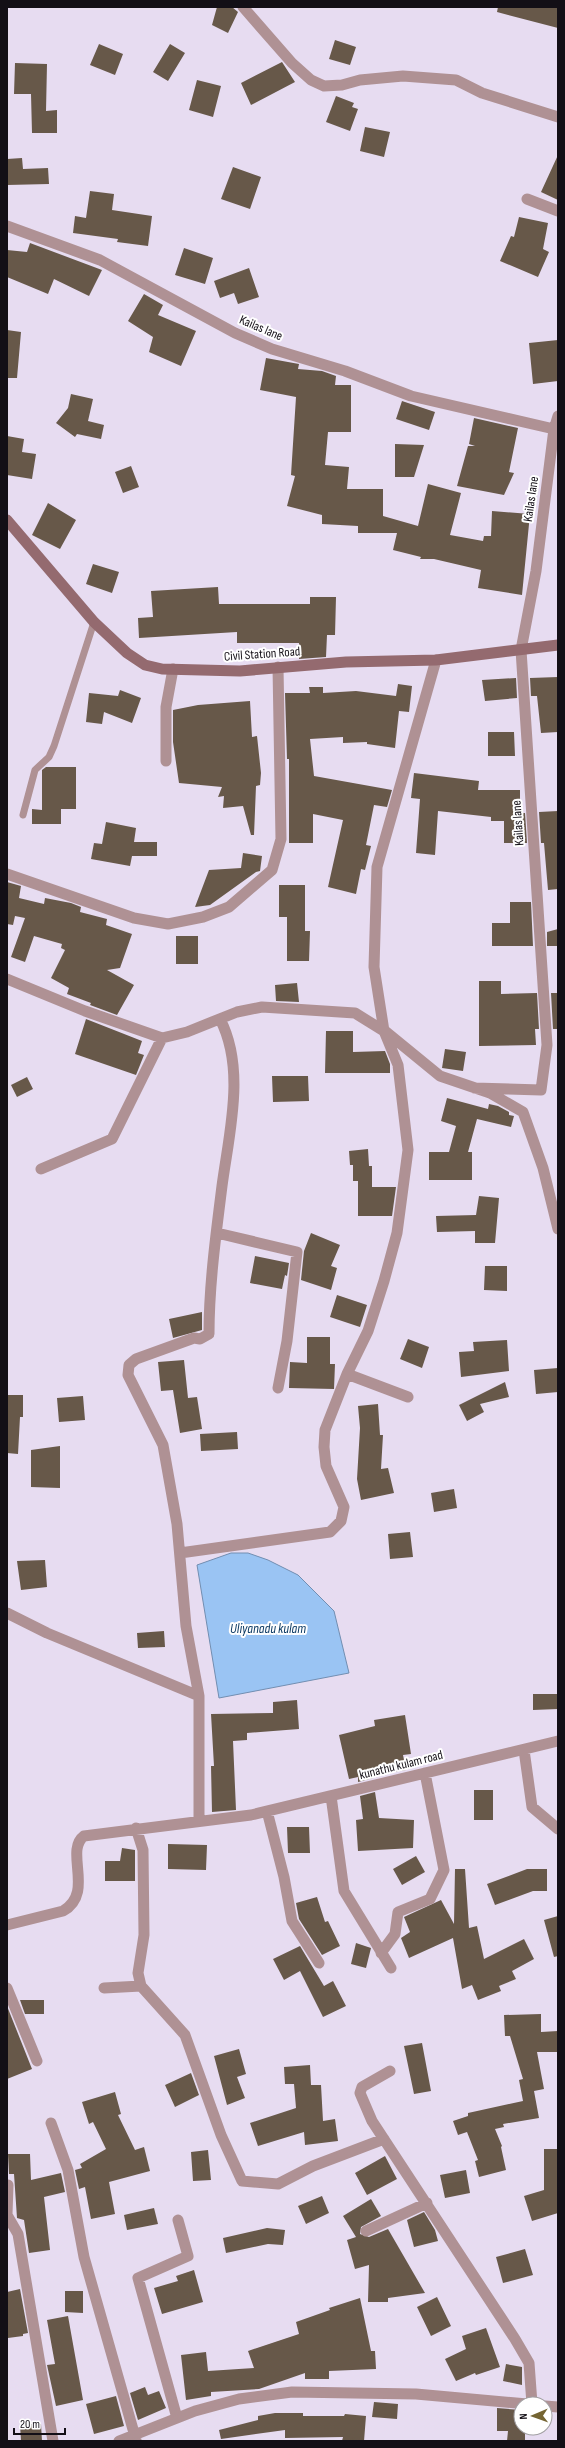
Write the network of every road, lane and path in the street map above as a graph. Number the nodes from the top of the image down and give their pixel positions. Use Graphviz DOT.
graph roads {
  1 [pos="243,7"];
  2 [pos="558,117"];
  3 [pos="527,199"];
  4 [pos="558,211"];
  5 [pos="7,226"];
  6 [pos="558,416"];
  7 [pos="554,429"];
  8 [pos="7,520"];
  9 [pos="94,622"];
  10 [pos="558,645"];
  11 [pos="521,650"];
  12 [pos="436,660"];
  13 [pos="278,667"];
  14 [pos="173,669"];
  15 [pos="166,761"];
  16 [pos="23,815"];
  17 [pos="7,874"];
  18 [pos="7,979"];
  19 [pos="220,1019"];
  20 [pos="384,1031"];
  21 [pos="162,1038"];
  22 [pos="474,1088"];
  23 [pos="41,1169"];
  24 [pos="558,1229"];
  25 [pos="217,1233"];
  26 [pos="347,1374"];
  27 [pos="278,1388"];
  28 [pos="408,1397"];
  29 [pos="180,1554"];
  30 [pos="7,1613"];
  31 [pos="199,1696"];
  32 [pos="558,1741"];
  33 [pos="524,1750"];
  34 [pos="425,1773"];
  35 [pos="331,1796"];
  36 [pos="267,1811"];
  37 [pos="199,1821"];
  38 [pos="136,1828"];
  39 [pos="558,1829"];
  40 [pos="7,1925"];
  41 [pos="381,1953"];
  42 [pos="319,1964"];
  43 [pos="391,1968"];
  44 [pos="141,1986"];
  45 [pos="7,1988"];
  46 [pos="104,1988"];
  47 [pos="37,2061"];
  48 [pos="390,2071"];
  49 [pos="50,2122"];
  50 [pos="384,2139"];
  51 [pos="8,2185"];
  52 [pos="427,2203"];
  53 [pos="7,2215"];
  54 [pos="178,2220"];
  55 [pos="366,2231"];
  56 [pos="531,2396"];
  57 [pos="513,2403"];
  58 [pos="177,2418"];
  59 [pos="135,2438"];
  60 [pos="53,2441"];
  61 [pos="119,2441"];
  1 -- 2 [label="street"];
  3 -- 4 [label="street"];
  5 -- 7 [label="street, Kailas lane"];
  6 -- 7 [label="street"];
  7 -- 11 [label="street, Kailas lane"];
  8 -- 9 [label="main road, Civil Station Road"];
  9 -- 14 [label="main road, Civil Station Road"];
  9 -- 16 [label="lane"];
  10 -- 11 [label="main road, Civil Station Road"];
  11 -- 12 [label="main road, Civil Station Road"];
  11 -- 22 [label="street, Kailas lane"];
  12 -- 13 [label="main road, Civil Station Road"];
  12 -- 20 [label="street"];
  13 -- 14 [label="main road, Civil Station Road"];
  13 -- 17 [label="street"];
  14 -- 15 [label="street"];
  18 -- 21 [label="street"];
  19 -- 20 [label="street"];
  19 -- 21 [label="street"];
  19 -- 25 [label="street"];
  20 -- 22 [label="street"];
  20 -- 26 [label="street"];
  21 -- 23 [label="street"];
  22 -- 24 [label="street"];
  25 -- 27 [label="street"];
  25 -- 29 [label="street"];
  26 -- 28 [label="street"];
  26 -- 29 [label="street"];
  29 -- 31 [label="street"];
  30 -- 31 [label="street"];
  31 -- 37 [label="street"];
  32 -- 33 [label="street, kunathu kulam road"];
  33 -- 34 [label="street, kunathu kulam road"];
  33 -- 39 [label="street"];
  34 -- 35 [label="street, kunathu kulam road"];
  34 -- 41 [label="street"];
  35 -- 36 [label="street, kunathu kulam road"];
  35 -- 41 [label="street"];
  36 -- 37 [label="street, kunathu kulam road"];
  36 -- 42 [label="street"];
  37 -- 38 [label="street, kunathu kulam road"];
  38 -- 40 [label="street, kunathu kulam road"];
  38 -- 44 [label="street"];
  41 -- 43 [label="street"];
  44 -- 46 [label="street"];
  44 -- 50 [label="street"];
  45 -- 47 [label="street"];
  48 -- 50 [label="street"];
  49 -- 59 [label="street"];
  50 -- 52 [label="street"];
  51 -- 53 [label="street"];
  52 -- 55 [label="street"];
  52 -- 56 [label="street"];
  53 -- 60 [label="street"];
  54 -- 58 [label="street"];
  57 -- 58 [label="street"];
  58 -- 59 [label="street"];
  59 -- 61 [label="street"];
}
